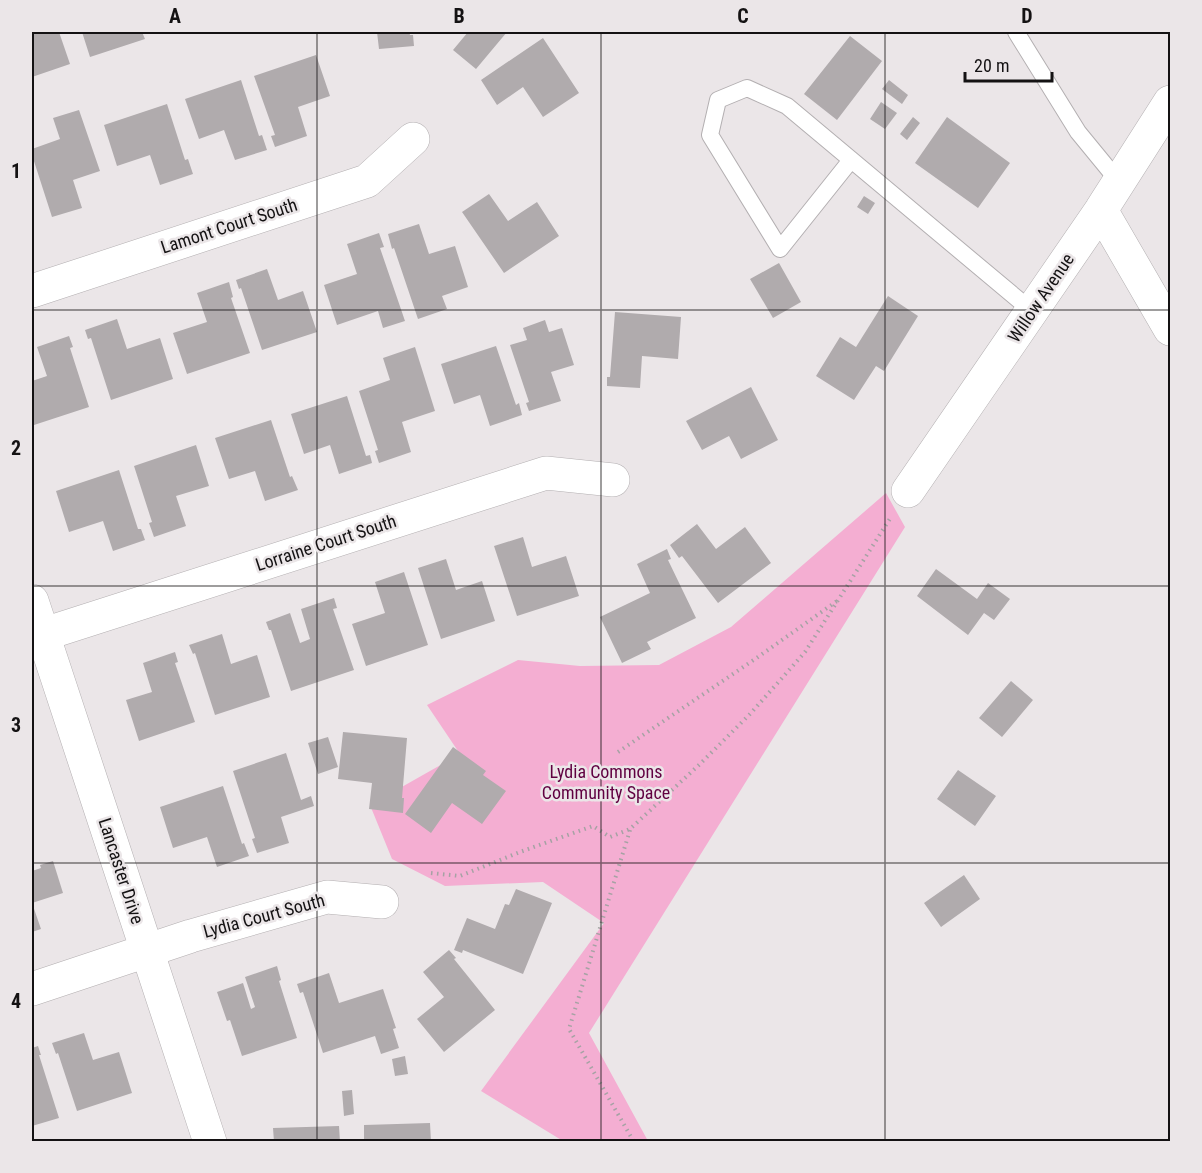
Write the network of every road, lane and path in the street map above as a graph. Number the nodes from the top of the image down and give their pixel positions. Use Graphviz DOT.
graph roads {
  1 [pos="1016,32"];
  2 [pos="1170,102"];
  3 [pos="413,139"];
  4 [pos="851,160"];
  5 [pos="1119,182"];
  6 [pos="1101,210"];
  7 [pos="32,291"];
  8 [pos="1032,311"];
  9 [pos="1170,329"];
  10 [pos="613,480"];
  11 [pos="908,491"];
  12 [pos="839,599"];
  13 [pos="32,601"];
  14 [pos="37,636"];
  15 [pos="618,752"];
  16 [pos="630,829"];
  17 [pos="431,873"];
  18 [pos="382,902"];
  19 [pos="148,951"];
  20 [pos="32,989"];
  21 [pos="210,1142"];
  22 [pos="634,1142"];
  1 -- 5 [label="lane"];
  2 -- 5 [label="street, Willow Avenue"];
  3 -- 7 [label="street, Lamont Court South"];
  4 -- 4 [label="lane"];
  4 -- 8 [label="lane"];
  5 -- 6 [label="street, Willow Avenue"];
  6 -- 8 [label="street, Willow Avenue"];
  6 -- 9 [label="street"];
  8 -- 11 [label="street, Willow Avenue"];
  10 -- 14 [label="street, Lorraine Court South"];
  11 -- 12 [label="path"];
  12 -- 15 [label="path"];
  12 -- 16 [label="path"];
  13 -- 14 [label="street, Lancaster Drive"];
  14 -- 19 [label="street, Lancaster Drive"];
  16 -- 17 [label="path"];
  16 -- 22 [label="path"];
  18 -- 19 [label="street, Lydia Court South"];
  19 -- 20 [label="street, Lydia Court South"];
  19 -- 21 [label="street, Lancaster Drive"];
}
